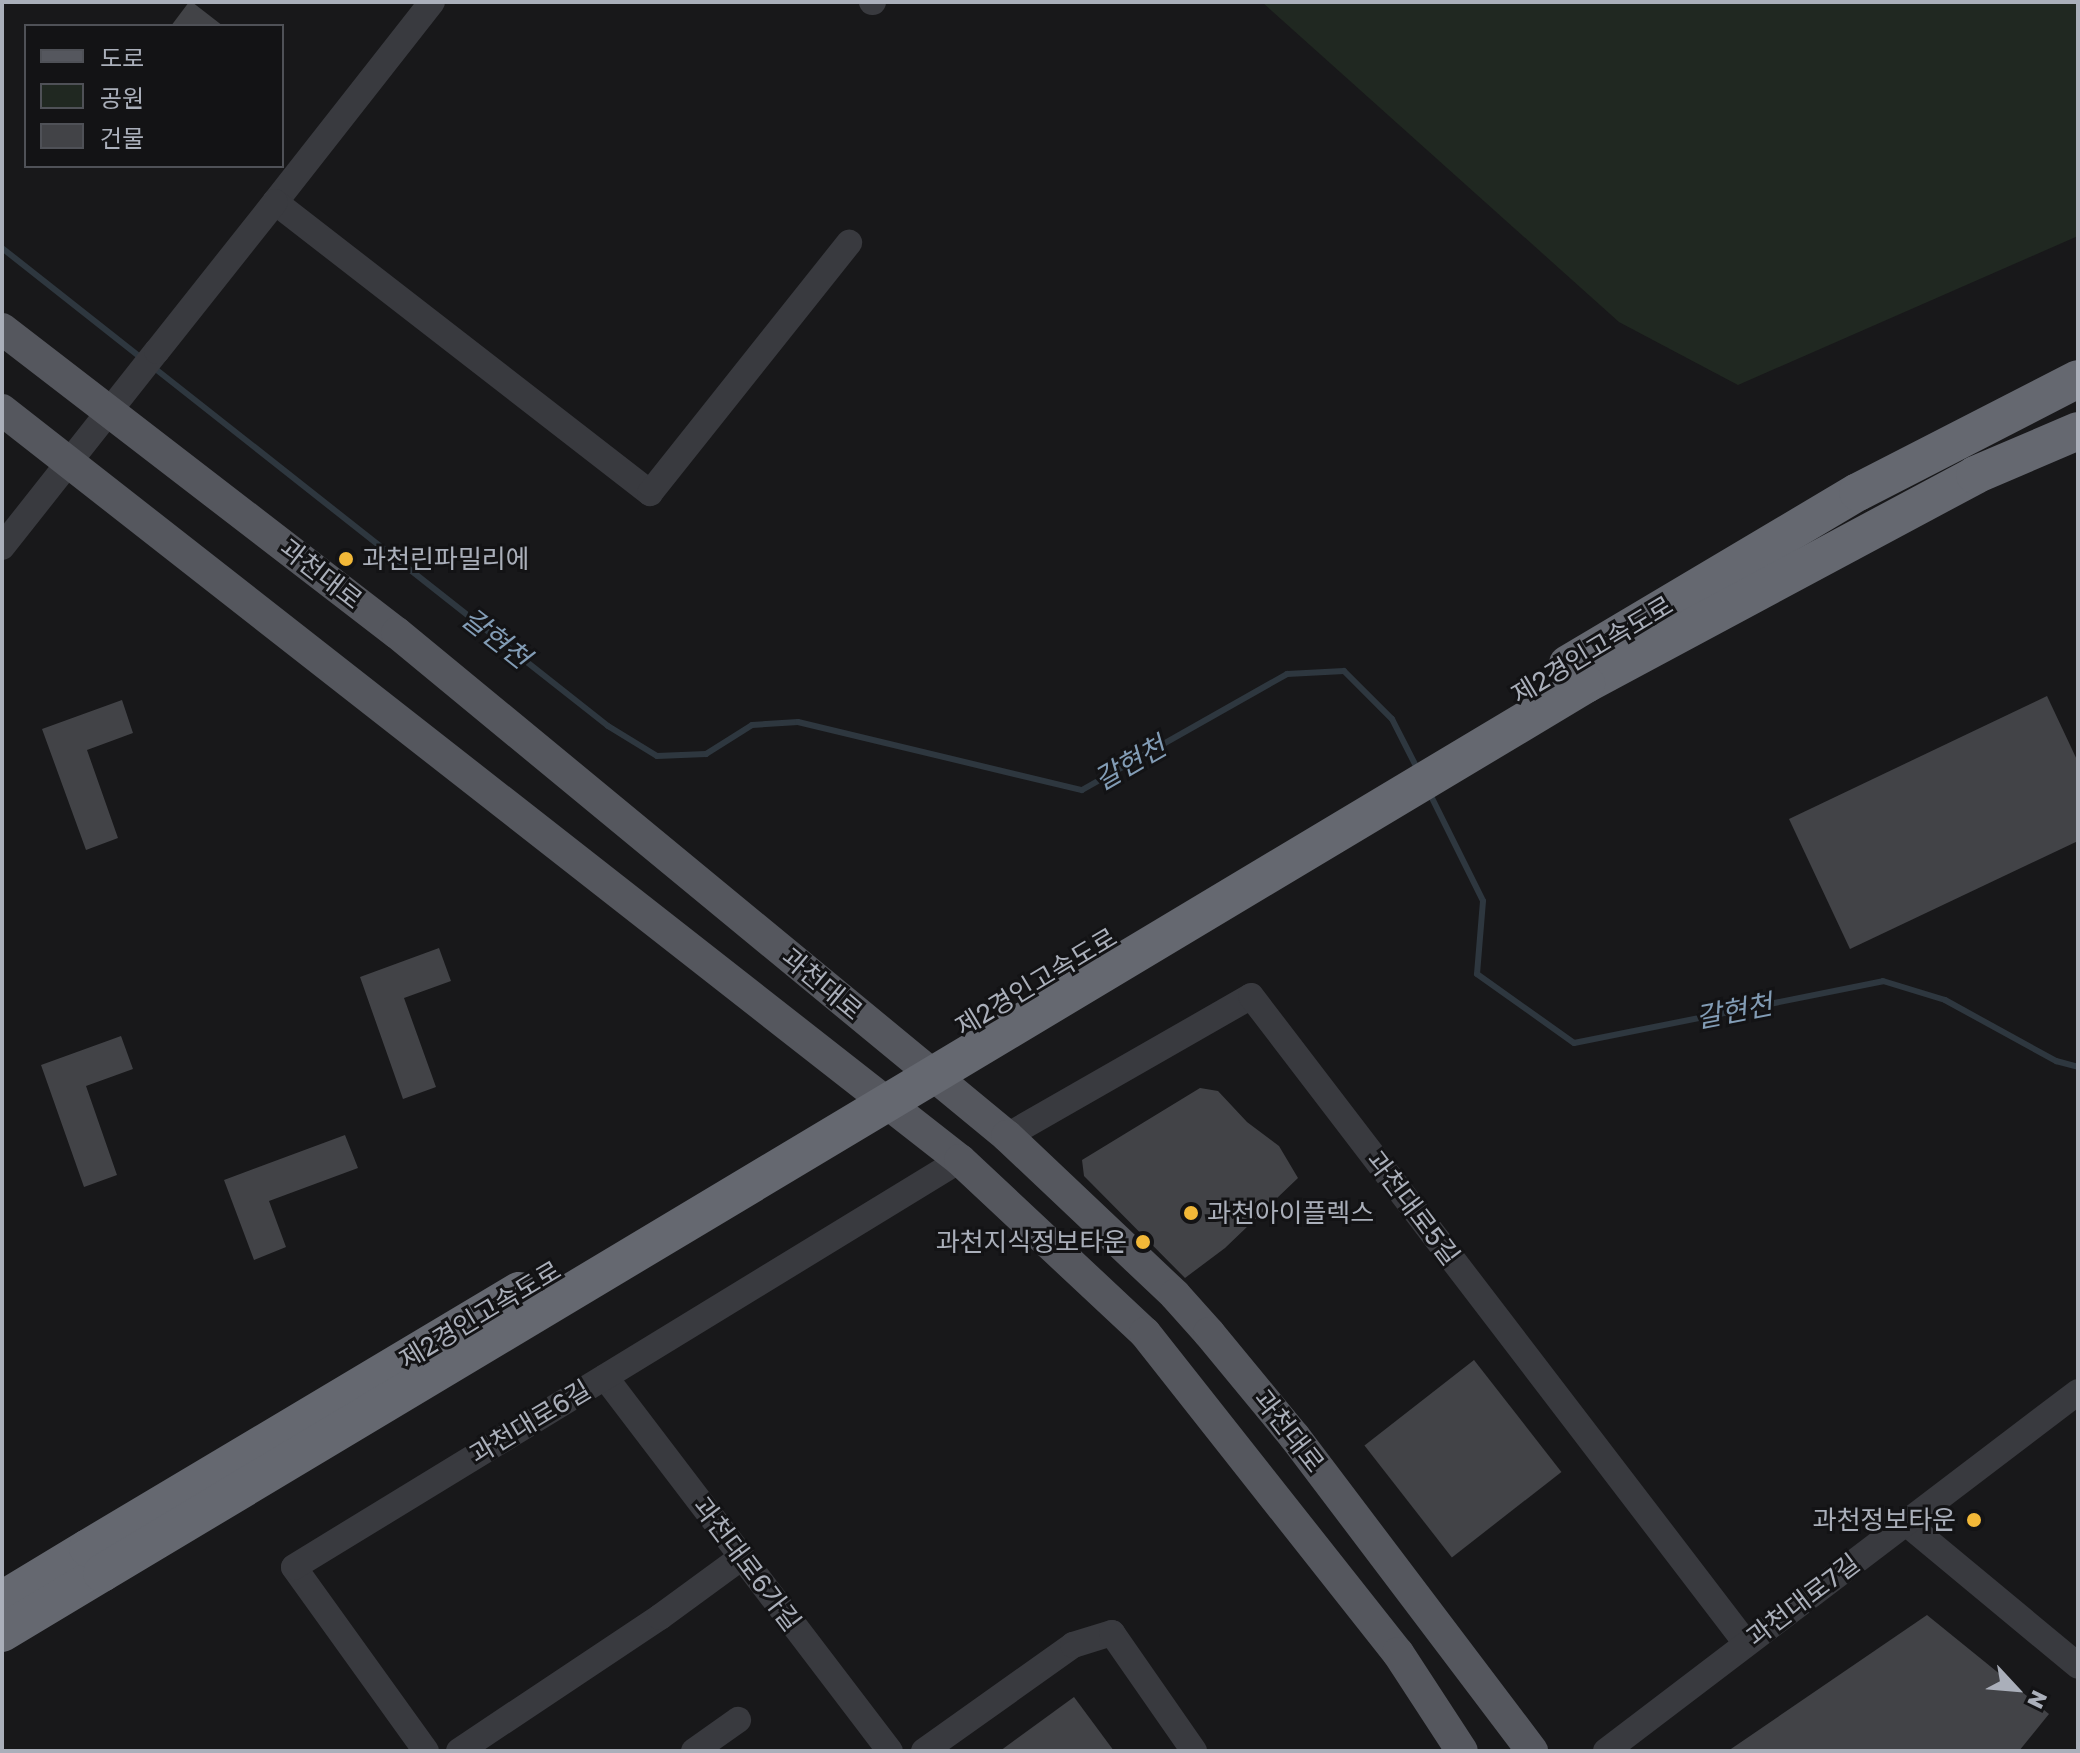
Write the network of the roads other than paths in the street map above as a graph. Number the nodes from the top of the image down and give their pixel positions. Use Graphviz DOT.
graph roads {
  1 [pos="432,2"];
  2 [pos="275,202"];
  3 [pos="849,243"];
  4 [pos="2,329"];
  5 [pos="2078,379"];
  6 [pos="2,410"];
  7 [pos="109,411"];
  8 [pos="2078,431"];
  9 [pos="68,463"];
  10 [pos="2,547"];
  11 [pos="1577,674"];
  12 [pos="1007,1136"];
  13 [pos="960,1160"];
  14 [pos="605,1377"];
  15 [pos="2078,1392"];
  16 [pos="1906,1523"];
  17 [pos="742,1557"];
  18 [pos="95,1561"];
  19 [pos="2,1600"];
  20 [pos="2,1633"];
  21 [pos="1746,1643"];
  22 [pos="2078,1666"];
  23 [pos="738,1720"];
  24 [pos="426,1751"];
  25 [pos="459,1751"];
  26 [pos="694,1751"];
  27 [pos="890,1751"];
  28 [pos="924,1751"];
  29 [pos="1194,1751"];
  30 [pos="1462,1751"];
  31 [pos="1532,1751"];
  32 [pos="1606,1751"];
  1 -- 2 [label="street"];
  2 -- 3 [label="street"];
  2 -- 7 [label="street, bridge"];
  4 -- 7 [label="main road, 과천대로"];
  5 -- 11 [label="highway, 제2경인고속도로"];
  6 -- 9 [label="main road, 과천대로"];
  7 -- 9 [label="street"];
  7 -- 12 [label="main road, 과천대로"];
  8 -- 11 [label="highway, 제2경인고속도로"];
  9 -- 10 [label="street"];
  9 -- 13 [label="main road, 과천대로"];
  11 -- 18 [label="highway, 제2경인고속도로, bridge"];
  12 -- 21 [label="street, 과천대로5길"];
  12 -- 31 [label="main road, 과천대로"];
  13 -- 14 [label="street, 과천대로6길"];
  13 -- 30 [label="main road, 과천대로"];
  14 -- 17 [label="street, 과천대로6가길"];
  14 -- 24 [label="street, 과천대로6길"];
  15 -- 16 [label="street, 과천대로7길"];
  16 -- 21 [label="street, 과천대로7길"];
  16 -- 22 [label="street"];
  17 -- 25 [label="street"];
  17 -- 27 [label="street, 과천대로6가길"];
  18 -- 19 [label="highway, 제2경인고속도로"];
  18 -- 20 [label="highway, 제2경인고속도로"];
  21 -- 32 [label="street, 과천대로7길"];
  23 -- 26 [label="street"];
  28 -- 29 [label="street"];
}
